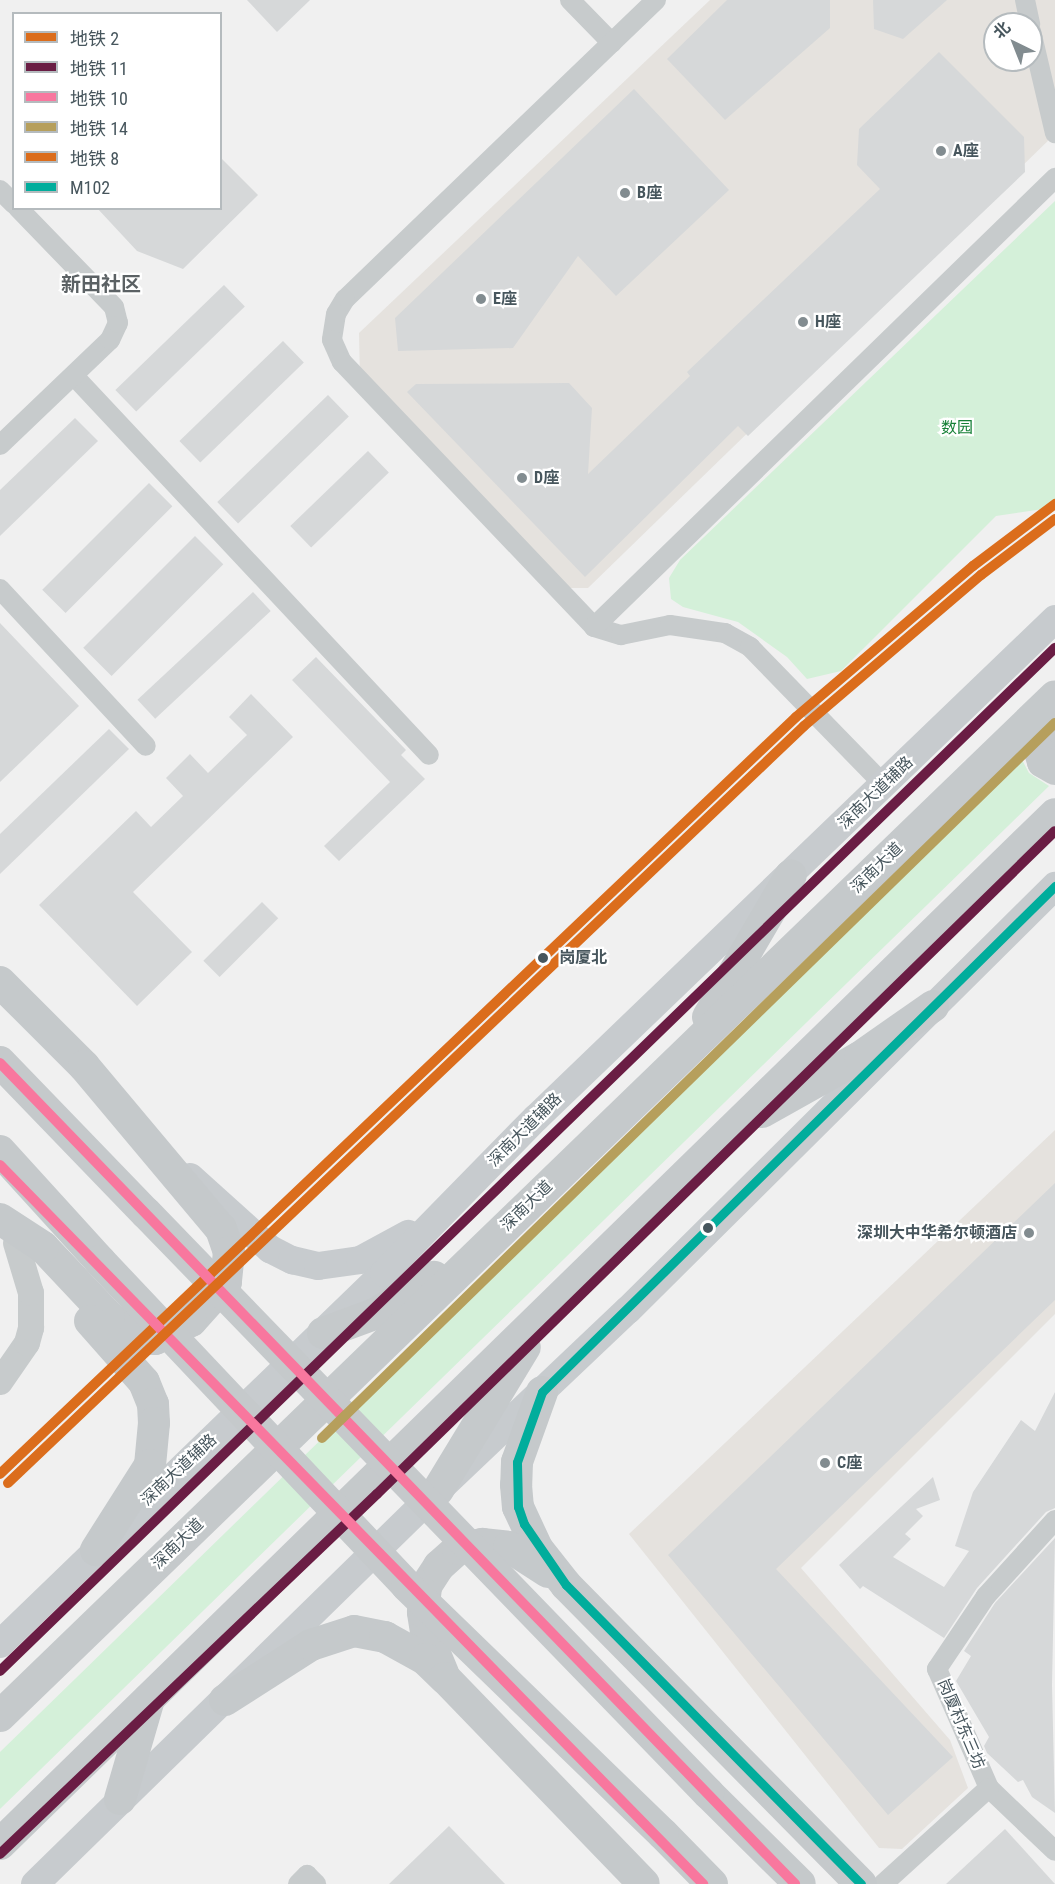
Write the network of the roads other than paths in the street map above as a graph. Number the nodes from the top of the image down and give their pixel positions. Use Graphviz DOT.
graph roads {
  1 [pos="570,0"];
  2 [pos="656,0"];
  3 [pos="612,43"];
  4 [pos="1041,72"];
  5 [pos="1055,133"];
  6 [pos="1055,178"];
  7 [pos="0,190"];
  8 [pos="12,202"];
  9 [pos="20,210"];
  10 [pos="74,376"];
  11 [pos="0,445"];
  12 [pos="0,589"];
  13 [pos="1055,619"];
  14 [pos="594,627"];
  15 [pos="1055,696"];
  16 [pos="1055,729"];
  17 [pos="146,746"];
  18 [pos="429,755"];
  19 [pos="1055,769"];
  20 [pos="884,785"];
  21 [pos="1055,814"];
  22 [pos="791,875"];
  23 [pos="1055,886"];
  24 [pos="0,982"];
  25 [pos="933,1006"];
  26 [pos="687,1051"];
  27 [pos="0,1062"];
  28 [pos="729,1130"];
  29 [pos="140,1134"];
  30 [pos="0,1151"];
  31 [pos="463,1193"];
  32 [pos="5,1229"];
  33 [pos="479,1252"];
  34 [pos="563,1293"];
  35 [pos="323,1333"];
  36 [pos="0,1382"];
  37 [pos="542,1392"];
  38 [pos="438,1490"];
  39 [pos="1055,1520"];
  40 [pos="96,1550"];
  41 [pos="566,1585"];
  42 [pos="0,1644"];
  43 [pos="446,1678"];
  44 [pos="150,1697"];
  45 [pos="225,1700"];
  46 [pos="0,1716"];
  47 [pos="988,1788"];
  48 [pos="120,1799"];
  49 [pos="0,1844"];
  50 [pos="1055,1851"];
  51 [pos="35,1884"];
  52 [pos="298,1884"];
  53 [pos="316,1884"];
  54 [pos="644,1884"];
  55 [pos="712,1884"];
  56 [pos="800,1884"];
  57 [pos="861,1884"];
  58 [pos="883,1884"];
  1 -- 3 [label="street"];
  2 -- 3 [label="street"];
  3 -- 14 [label="street"];
  4 -- 5 [label="street"];
  6 -- 14 [label="street"];
  7 -- 8 [label="street"];
  9 -- 10 [label="street"];
  10 -- 11 [label="street"];
  10 -- 18 [label="street"];
  12 -- 17 [label="street"];
  13 -- 20 [label="main road, 深南大道辅路"];
  14 -- 20 [label="street"];
  15 -- 26 [label="main road, 深南大道"];
  16 -- 19 [label="main road"];
  20 -- 22 [label="main road, 深南大道辅路"];
  21 -- 28 [label="main road"];
  22 -- 26 [label="main road"];
  22 -- 31 [label="main road, 深南大道辅路"];
  23 -- 25 [label="main road"];
  24 -- 29 [label="main road"];
  25 -- 28 [label="main road"];
  25 -- 37 [label="main road"];
  26 -- 33 [label="main road, 深南大道"];
  27 -- 56 [label="main road, bridge"];
  28 -- 34 [label="main road"];
  29 -- 31 [label="main road"];
  29 -- 32 [label="main road"];
  30 -- 55 [label="main road, bridge"];
  31 -- 35 [label="main road, 深南大道辅路"];
  32 -- 36 [label="street"];
  32 -- 40 [label="main road"];
  33 -- 35 [label="main road"];
  33 -- 46 [label="main road, 深南大道"];
  34 -- 38 [label="main road"];
  34 -- 44 [label="main road"];
  35 -- 40 [label="main road, 深南大道辅路"];
  37 -- 38 [label="main road"];
  37 -- 41 [label="main road"];
  38 -- 45 [label="main road"];
  39 -- 47 [label="street, 岗厦村东三坊"];
  40 -- 42 [label="main road, 深南大道辅路"];
  41 -- 43 [label="main road"];
  41 -- 57 [label="main road"];
  43 -- 45 [label="main road"];
  43 -- 54 [label="main road"];
  44 -- 48 [label="main road"];
  44 -- 49 [label="main road"];
  45 -- 48 [label="main road"];
  47 -- 50 [label="street"];
  47 -- 58 [label="street"];
  48 -- 51 [label="main road"];
  52 -- 53 [label="street"];
}
